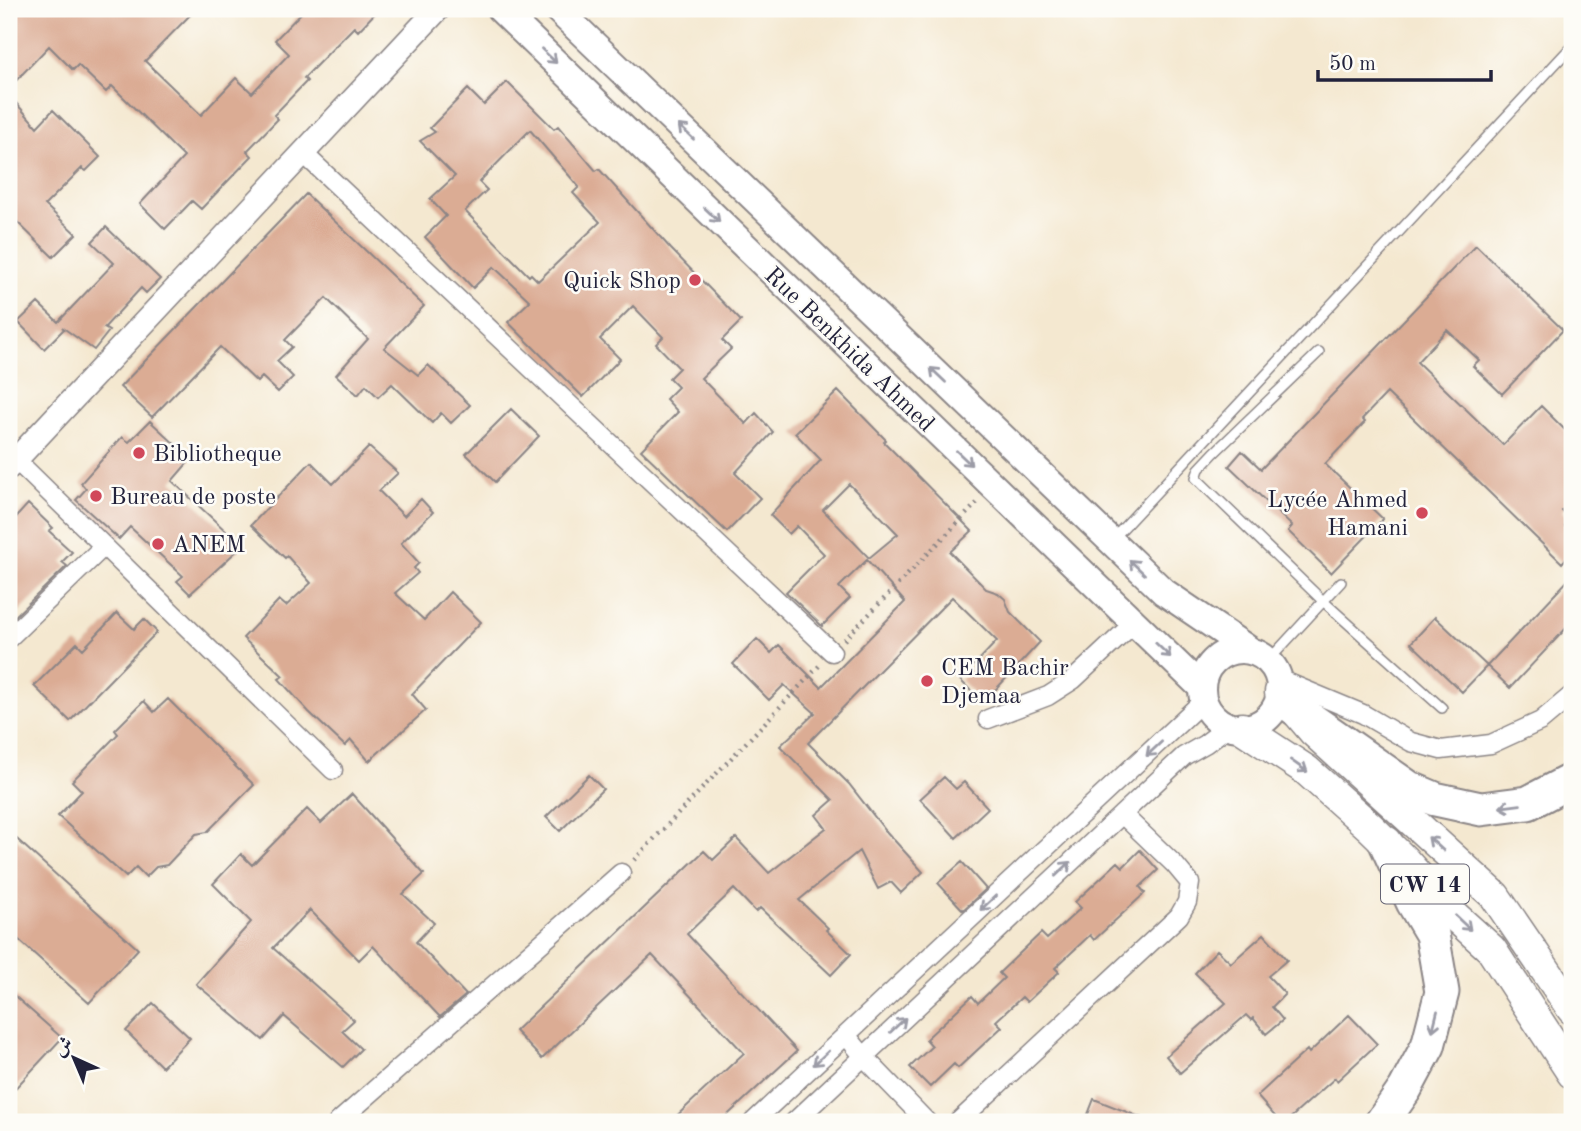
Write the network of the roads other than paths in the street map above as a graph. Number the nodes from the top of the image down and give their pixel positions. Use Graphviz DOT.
graph roads {
  1 [pos="438,9"];
  2 [pos="500,9"];
  3 [pos="558,9"];
  4 [pos="1572,46"];
  5 [pos="303,153"];
  6 [pos="1319,352"];
  7 [pos="12,463"];
  8 [pos="1111,541"];
  9 [pos="103,547"];
  10 [pos="1341,582"];
  11 [pos="1323,601"];
  12 [pos="1134,623"];
  13 [pos="9,638"];
  14 [pos="832,652"];
  15 [pos="1274,678"];
  16 [pos="1203,695"];
  17 [pos="1572,695"];
  18 [pos="1442,708"];
  19 [pos="988,719"];
  20 [pos="1236,727"];
  21 [pos="332,770"];
  22 [pos="1572,780"];
  23 [pos="1122,814"];
  24 [pos="1386,843"];
  25 [pos="621,873"];
  26 [pos="1572,1009"];
  27 [pos="846,1035"];
  28 [pos="864,1057"];
  29 [pos="1572,1073"];
  30 [pos="338,1122"];
  31 [pos="753,1122"];
  32 [pos="794,1122"];
  33 [pos="927,1122"];
  34 [pos="958,1122"];
  35 [pos="1382,1122"];
  1 -- 5 [label="street"];
  2 -- 12 [label="main road, Rue Benkhida Ahmed, one-way"];
  8 -- 3 [label="main road, CW 14, one-way"];
  4 -- 8 [label="lane"];
  5 -- 7 [label="street"];
  5 -- 14 [label="street"];
  6 -- 11 [label="lane"];
  7 -- 9 [label="street"];
  15 -- 8 [label="main road, CW 14, one-way"];
  9 -- 13 [label="street"];
  9 -- 21 [label="street"];
  10 -- 11 [label="lane"];
  11 -- 15 [label="lane"];
  11 -- 18 [label="lane"];
  12 -- 16 [label="main road, Rue Benkhida Ahmed, one-way"];
  12 -- 19 [label="street"];
  15 -- 16 [label="main road"];
  15 -- 17 [label="street"];
  15 -- 20 [label="main road"];
  22 -- 15 [label="highway, one-way"];
  26 -- 15 [label="highway, CW 14, one-way"];
  16 -- 20 [label="main road"];
  16 -- 27 [label="street, one-way"];
  20 -- 23 [label="street"];
  20 -- 24 [label="highway, CW 14, one-way"];
  28 -- 23 [label="street, one-way"];
  23 -- 34 [label="street"];
  24 -- 29 [label="highway, CW 14, one-way"];
  24 -- 35 [label="highway, one-way"];
  25 -- 30 [label="street"];
  27 -- 28 [label="street"];
  27 -- 31 [label="street, one-way"];
  28 -- 32 [label="street"];
  28 -- 33 [label="street"];
}
